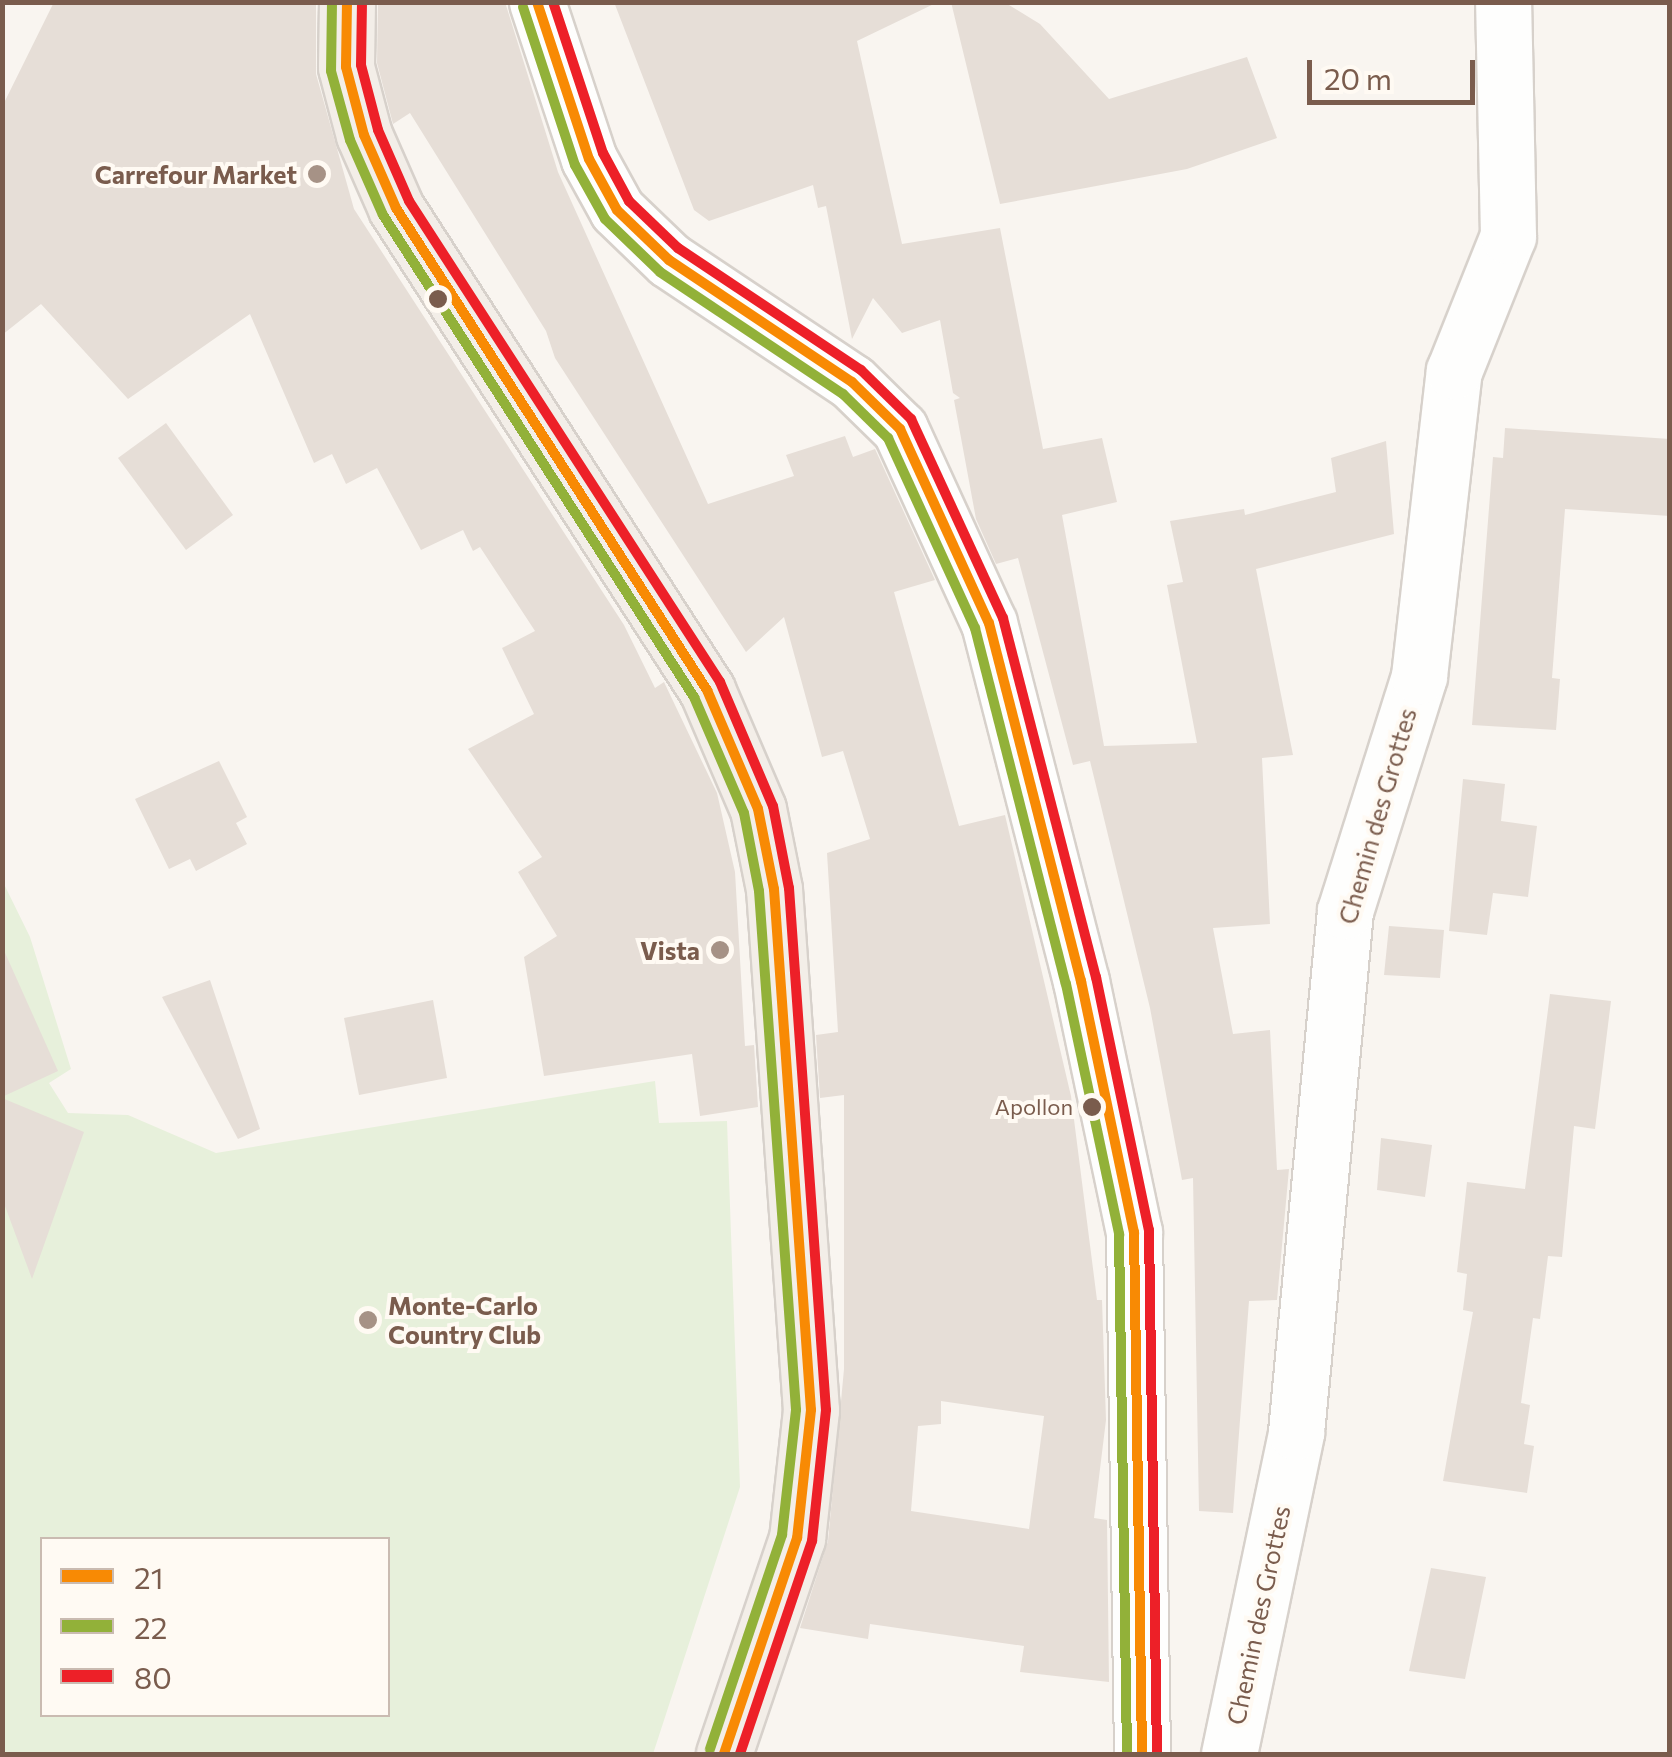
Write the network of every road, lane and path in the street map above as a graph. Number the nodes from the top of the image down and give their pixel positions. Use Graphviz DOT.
graph roads {
  1 [pos="347,2"];
  2 [pos="537,2"];
  3 [pos="1503,2"];
  4 [pos="724,1754"];
  5 [pos="1142,1754"];
  6 [pos="1229,1754"];
  1 -- 4 [label="main road"];
  2 -- 5 [label="street"];
  3 -- 6 [label="street, Chemin des Grottes"];
}
